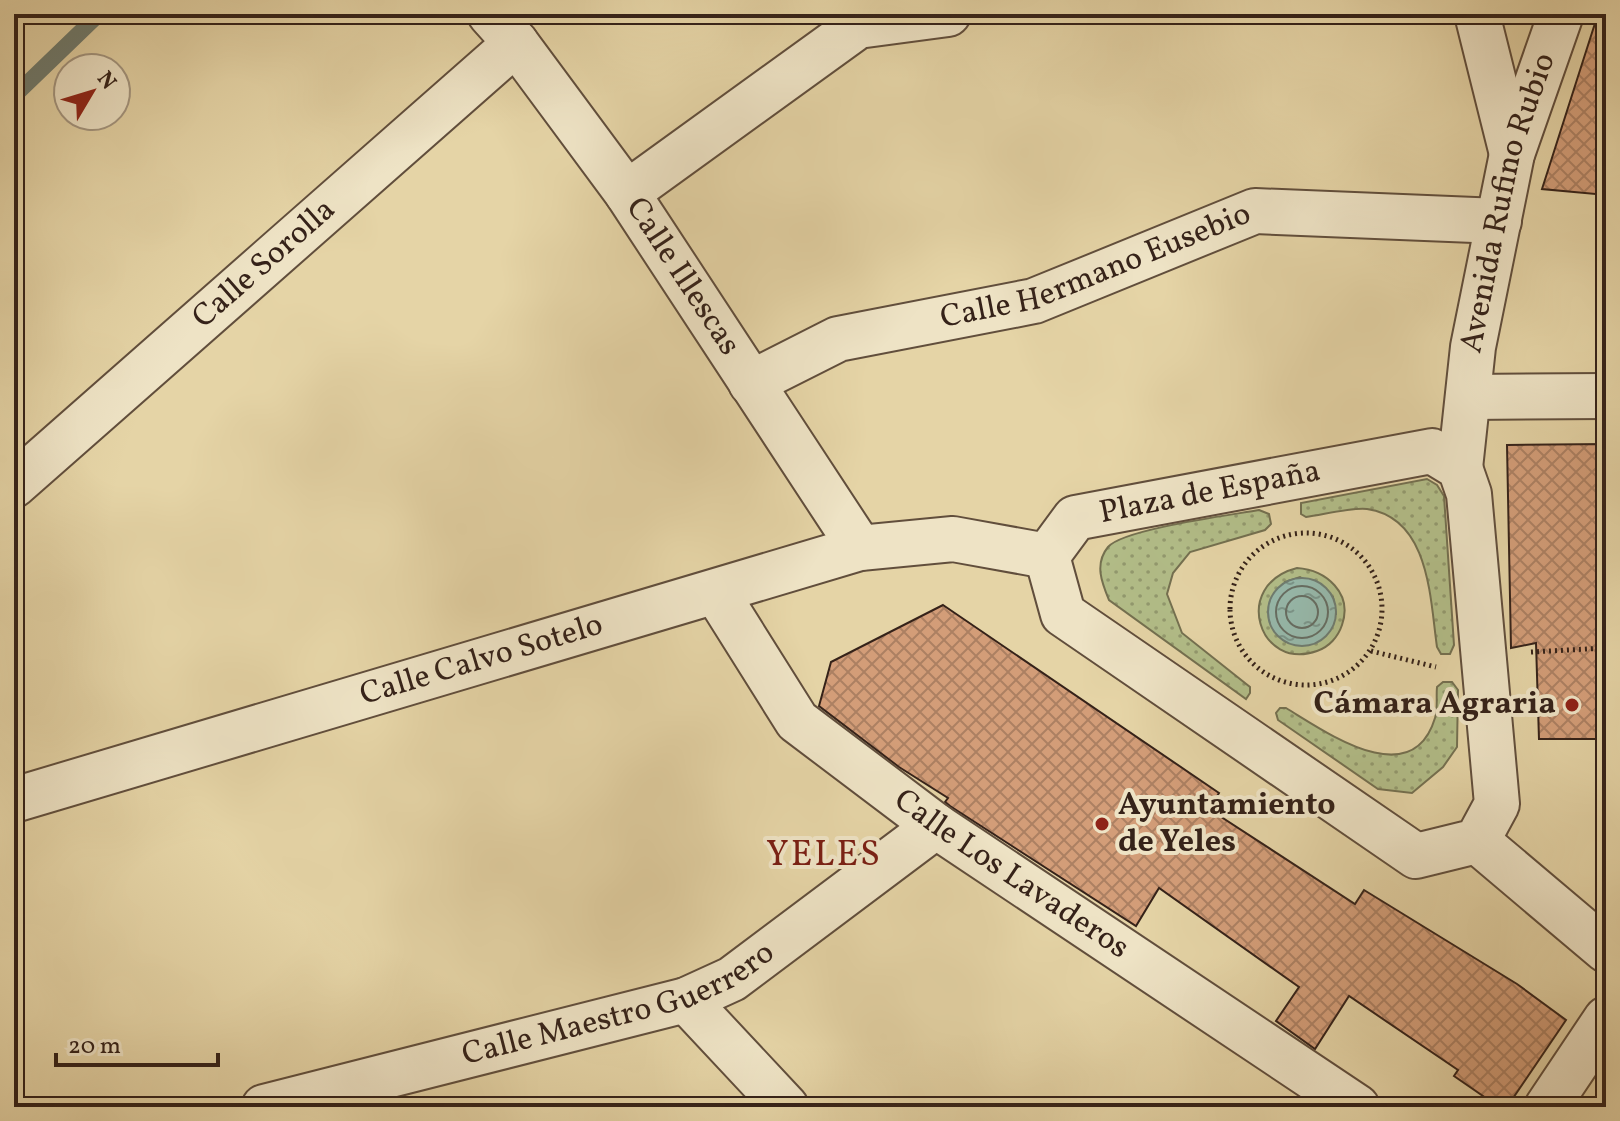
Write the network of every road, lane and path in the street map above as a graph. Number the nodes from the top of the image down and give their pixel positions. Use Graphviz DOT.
graph roads {
  1 [pos="948,14"];
  2 [pos="1477,14"];
  3 [pos="1561,14"];
  4 [pos="503,29"];
  5 [pos="1512,154"];
  6 [pos="627,193"];
  7 [pos="1499,221"];
  8 [pos="751,383"];
  9 [pos="1606,396"];
  10 [pos="1468,397"];
  11 [pos="1460,468"];
  12 [pos="14,485"];
  13 [pos="860,548"];
  14 [pos="1047,556"];
  15 [pos="1377,581"];
  16 [pos="716,592"];
  17 [pos="1606,648"];
  18 [pos="1522,657"];
  19 [pos="14,800"];
  20 [pos="936,826"];
  21 [pos="1477,841"];
  22 [pos="1606,950"];
  23 [pos="686,1000"];
  24 [pos="1606,1019"];
  25 [pos="264,1107"];
  26 [pos="786,1107"];
  27 [pos="1357,1107"];
  28 [pos="1547,1107"];
  1 -- 6 [label="street"];
  2 -- 5 [label="street"];
  3 -- 5 [label="street, Avenida Rufino Rubio"];
  4 -- 6 [label="street, Calle Illescas"];
  4 -- 12 [label="street, Calle Sorolla"];
  5 -- 7 [label="street, Avenida Rufino Rubio"];
  6 -- 8 [label="street, Calle Illescas"];
  7 -- 8 [label="street, Calle Hermano Eusebio"];
  7 -- 10 [label="street, Avenida Rufino Rubio"];
  8 -- 13 [label="street, Calle Illescas"];
  9 -- 10 [label="street"];
  10 -- 11 [label="street, Avenida Rufino Rubio"];
  11 -- 14 [label="street, Plaza de España"];
  11 -- 21 [label="street"];
  13 -- 14 [label="street, Calle Calvo Sotelo"];
  13 -- 16 [label="street, Calle Calvo Sotelo"];
  14 -- 21 [label="street"];
  15 -- 15 [label="path"];
  16 -- 19 [label="street, Calle Calvo Sotelo"];
  16 -- 20 [label="street, Calle Los Lavaderos"];
  17 -- 18 [label="path"];
  20 -- 23 [label="street, Calle Maestro Guerrero"];
  20 -- 27 [label="street, Calle Los Lavaderos"];
  21 -- 22 [label="street"];
  23 -- 25 [label="street, Calle Maestro Guerrero"];
  23 -- 26 [label="street"];
  24 -- 28 [label="street"];
}
